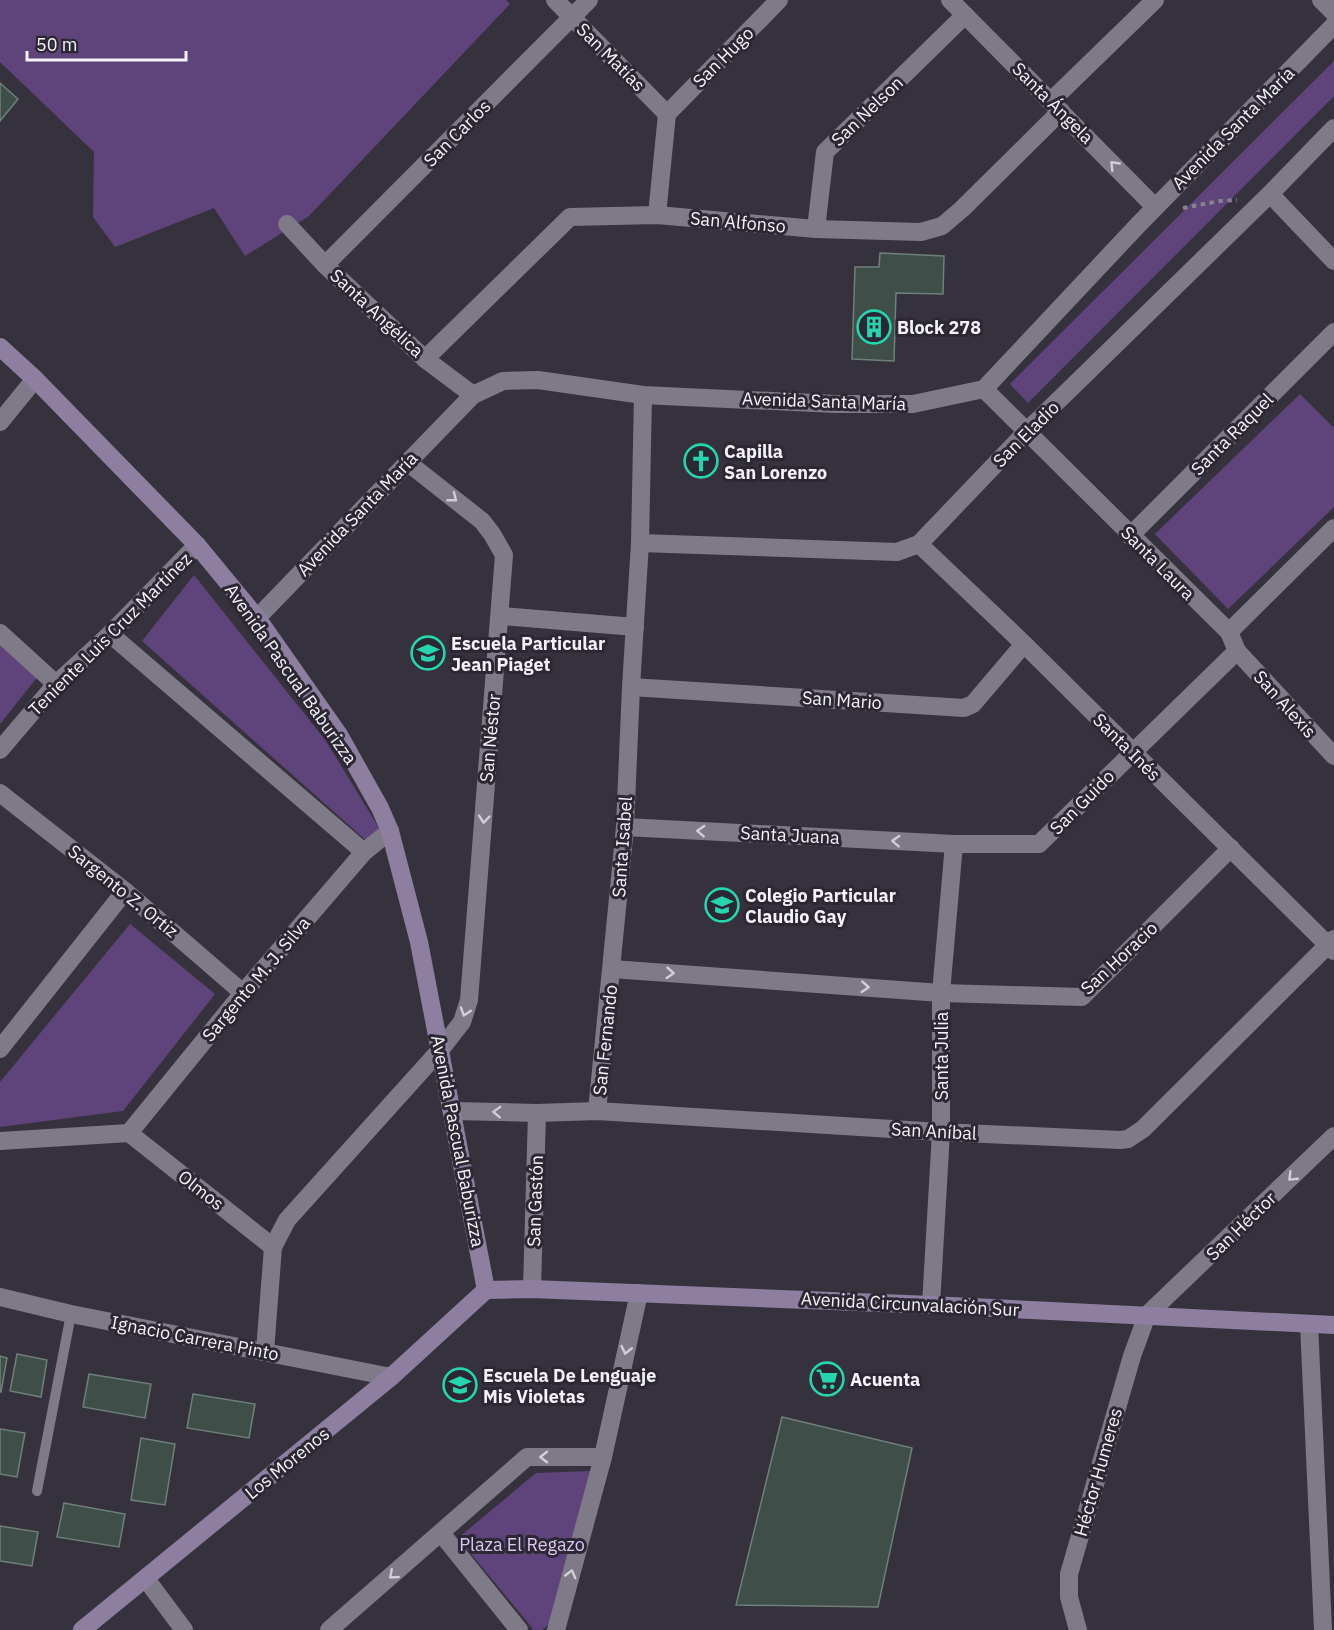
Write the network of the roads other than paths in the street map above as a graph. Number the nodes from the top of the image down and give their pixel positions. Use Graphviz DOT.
graph roads {
  1 [pos="555,0"];
  2 [pos="589,0"];
  3 [pos="779,0"];
  4 [pos="950,0"];
  5 [pos="1321,0"];
  6 [pos="1146,3"];
  7 [pos="1334,13"];
  8 [pos="965,15"];
  9 [pos="572,18"];
  10 [pos="1334,25"];
  11 [pos="1056,106"];
  12 [pos="667,114"];
  13 [pos="1334,128"];
  14 [pos="1270,194"];
  15 [pos="1155,207"];
  16 [pos="657,215"];
  17 [pos="287,224"];
  18 [pos="816,229"];
  19 [pos="1334,261"];
  20 [pos="325,266"];
  21 [pos="1334,332"];
  22 [pos="0,347"];
  23 [pos="425,358"];
  24 [pos="35,379"];
  25 [pos="984,389"];
  26 [pos="473,395"];
  27 [pos="644,395"];
  28 [pos="0,422"];
  29 [pos="1027,431"];
  30 [pos="407,462"];
  31 [pos="1334,528"];
  32 [pos="1130,536"];
  33 [pos="640,543"];
  34 [pos="919,544"];
  35 [pos="197,545"];
  36 [pos="501,616"];
  37 [pos="257,618"];
  38 [pos="635,627"];
  39 [pos="1228,632"];
  40 [pos="0,633"];
  41 [pos="110,634"];
  42 [pos="1024,644"];
  43 [pos="1237,651"];
  44 [pos="56,684"];
  45 [pos="631,687"];
  46 [pos="0,750"];
  47 [pos="1332,750"];
  48 [pos="1132,752"];
  49 [pos="0,794"];
  50 [pos="625,827"];
  51 [pos="390,831"];
  52 [pos="954,844"];
  53 [pos="1231,848"];
  54 [pos="364,852"];
  55 [pos="126,891"];
  56 [pos="1332,945"];
  57 [pos="612,969"];
  58 [pos="243,993"];
  59 [pos="942,993"];
  60 [pos="0,1049"];
  61 [pos="441,1049"];
  62 [pos="453,1111"];
  63 [pos="597,1111"];
  64 [pos="537,1113"];
  65 [pos="129,1132"];
  66 [pos="941,1132"];
  67 [pos="1334,1136"];
  68 [pos="0,1141"];
  69 [pos="273,1247"];
  70 [pos="532,1288"];
  71 [pos="486,1290"];
  72 [pos="639,1293"];
  73 [pos="0,1298"];
  74 [pos="931,1305"];
  75 [pos="71,1314"];
  76 [pos="1147,1316"];
  77 [pos="1310,1324"];
  78 [pos="1334,1325"];
  79 [pos="265,1351"];
  80 [pos="391,1377"];
  81 [pos="603,1457"];
  82 [pos="37,1491"];
  83 [pos="441,1533"];
  84 [pos="146,1578"];
  85 [pos="339,1627"];
  86 [pos="82,1630"];
  87 [pos="184,1630"];
  88 [pos="519,1630"];
  89 [pos="556,1630"];
  90 [pos="1078,1630"];
  91 [pos="1323,1630"];
  1 -- 9 [label="street, San Matías"];
  2 -- 9 [label="street, San Carlos"];
  3 -- 12 [label="street, San Hugo"];
  4 -- 8 [label="street, Santa Ángela"];
  5 -- 7 [label="street"];
  6 -- 11 [label="street, San Alfonso"];
  8 -- 11 [label="street, Santa Ángela"];
  8 -- 18 [label="street, San Nelson"];
  9 -- 12 [label="street, San Matías"];
  9 -- 20 [label="street, San Carlos"];
  10 -- 15 [label="street, Avenida Santa María"];
  15 -- 11 [label="street, Santa Ángela, one-way"];
  11 -- 18 [label="street, San Alfonso"];
  12 -- 16 [label="street"];
  13 -- 14 [label="street, San Eladio"];
  14 -- 19 [label="street"];
  14 -- 29 [label="street, San Eladio"];
  15 -- 25 [label="street, Avenida Santa María"];
  16 -- 18 [label="street, San Alfonso"];
  16 -- 23 [label="street, San Alfonso"];
  17 -- 20 [label="street, Santa Angélica"];
  20 -- 23 [label="street, Santa Angélica"];
  21 -- 32 [label="street, Santa Raquel"];
  22 -- 24 [label="main road, Avenida Pascual Baburizza"];
  23 -- 26 [label="street, Santa Angélica"];
  24 -- 28 [label="street"];
  24 -- 35 [label="main road, Avenida Pascual Baburizza"];
  25 -- 27 [label="street, Avenida Santa María"];
  25 -- 29 [label="street, Santa Laura"];
  26 -- 27 [label="street, Avenida Santa María"];
  26 -- 30 [label="street, Avenida Santa María"];
  27 -- 33 [label="street, Santa Isabel"];
  29 -- 32 [label="street, Santa Laura"];
  29 -- 34 [label="street, San Eladio"];
  30 -- 36 [label="street, San Néstor, one-way"];
  30 -- 37 [label="street, Avenida Santa María"];
  31 -- 39 [label="street"];
  32 -- 39 [label="street, Santa Laura"];
  33 -- 34 [label="street"];
  33 -- 38 [label="street, Santa Isabel"];
  34 -- 42 [label="street, Santa Inés"];
  35 -- 37 [label="main road, Avenida Pascual Baburizza"];
  35 -- 41 [label="street, Teniente Luis Cruz Martínez"];
  36 -- 38 [label="street"];
  36 -- 61 [label="street, San Néstor, one-way"];
  37 -- 51 [label="main road, Avenida Pascual Baburizza"];
  38 -- 45 [label="street, Santa Isabel"];
  39 -- 43 [label="street, San Alexis"];
  40 -- 44 [label="street"];
  41 -- 44 [label="street, Teniente Luis Cruz Martínez"];
  41 -- 54 [label="street"];
  42 -- 45 [label="street, San Mario"];
  42 -- 48 [label="street, Santa Inés"];
  43 -- 47 [label="street, San Alexis"];
  43 -- 48 [label="street, San Guido"];
  44 -- 46 [label="street, Teniente Luis Cruz Martínez"];
  45 -- 50 [label="street, Santa Isabel"];
  48 -- 52 [label="street, San Guido"];
  48 -- 53 [label="street, Santa Inés"];
  49 -- 55 [label="street, Sargento Z. Ortiz"];
  52 -- 50 [label="street, Santa Juana, one-way"];
  50 -- 57 [label="street, Santa Isabel"];
  51 -- 54 [label="street, Sargento M. J. Silva"];
  51 -- 61 [label="main road, Avenida Pascual Baburizza"];
  52 -- 59 [label="street, Santa Julia"];
  53 -- 56 [label="street, Santa Inés"];
  53 -- 59 [label="street, San Horacio"];
  54 -- 58 [label="street, Sargento M. J. Silva"];
  55 -- 58 [label="street, Sargento Z. Ortiz"];
  55 -- 60 [label="street"];
  56 -- 66 [label="street, San Aníbal"];
  57 -- 59 [label="street, one-way"];
  57 -- 63 [label="street, San Fernando"];
  58 -- 65 [label="street, Sargento M. J. Silva"];
  59 -- 66 [label="street, Santa Julia"];
  61 -- 62 [label="main road, Avenida Pascual Baburizza"];
  61 -- 69 [label="street, San Néstor"];
  64 -- 62 [label="street, San Aníbal, one-way"];
  62 -- 71 [label="main road, Avenida Pascual Baburizza"];
  63 -- 64 [label="street, San Aníbal"];
  63 -- 66 [label="street, San Aníbal"];
  64 -- 70 [label="street, San Gastón"];
  65 -- 68 [label="street"];
  65 -- 69 [label="street, Olmos"];
  66 -- 74 [label="street, Santa Julia"];
  67 -- 76 [label="street, San Héctor, one-way"];
  69 -- 79 [label="street"];
  70 -- 71 [label="main road, Avenida Circunvalación Sur"];
  70 -- 72 [label="main road, Avenida Circunvalación Sur"];
  71 -- 80 [label="main road, Los Morenos"];
  72 -- 74 [label="main road, Avenida Circunvalación Sur"];
  72 -- 81 [label="street, one-way"];
  73 -- 75 [label="street, Ignacio Carrera Pinto"];
  74 -- 76 [label="main road, Avenida Circunvalación Sur"];
  75 -- 79 [label="street, Ignacio Carrera Pinto"];
  75 -- 82 [label="lane"];
  76 -- 77 [label="main road, Avenida Circunvalación Sur"];
  76 -- 90 [label="street, Héctor Humeres"];
  77 -- 78 [label="main road, Avenida Circunvalación Sur"];
  77 -- 91 [label="street"];
  79 -- 80 [label="street, Ignacio Carrera Pinto"];
  80 -- 84 [label="main road, Los Morenos"];
  81 -- 83 [label="street, one-way"];
  89 -- 81 [label="street, one-way"];
  83 -- 85 [label="street, one-way"];
  83 -- 88 [label="street"];
  84 -- 86 [label="main road, Los Morenos"];
  84 -- 87 [label="street"];
}
